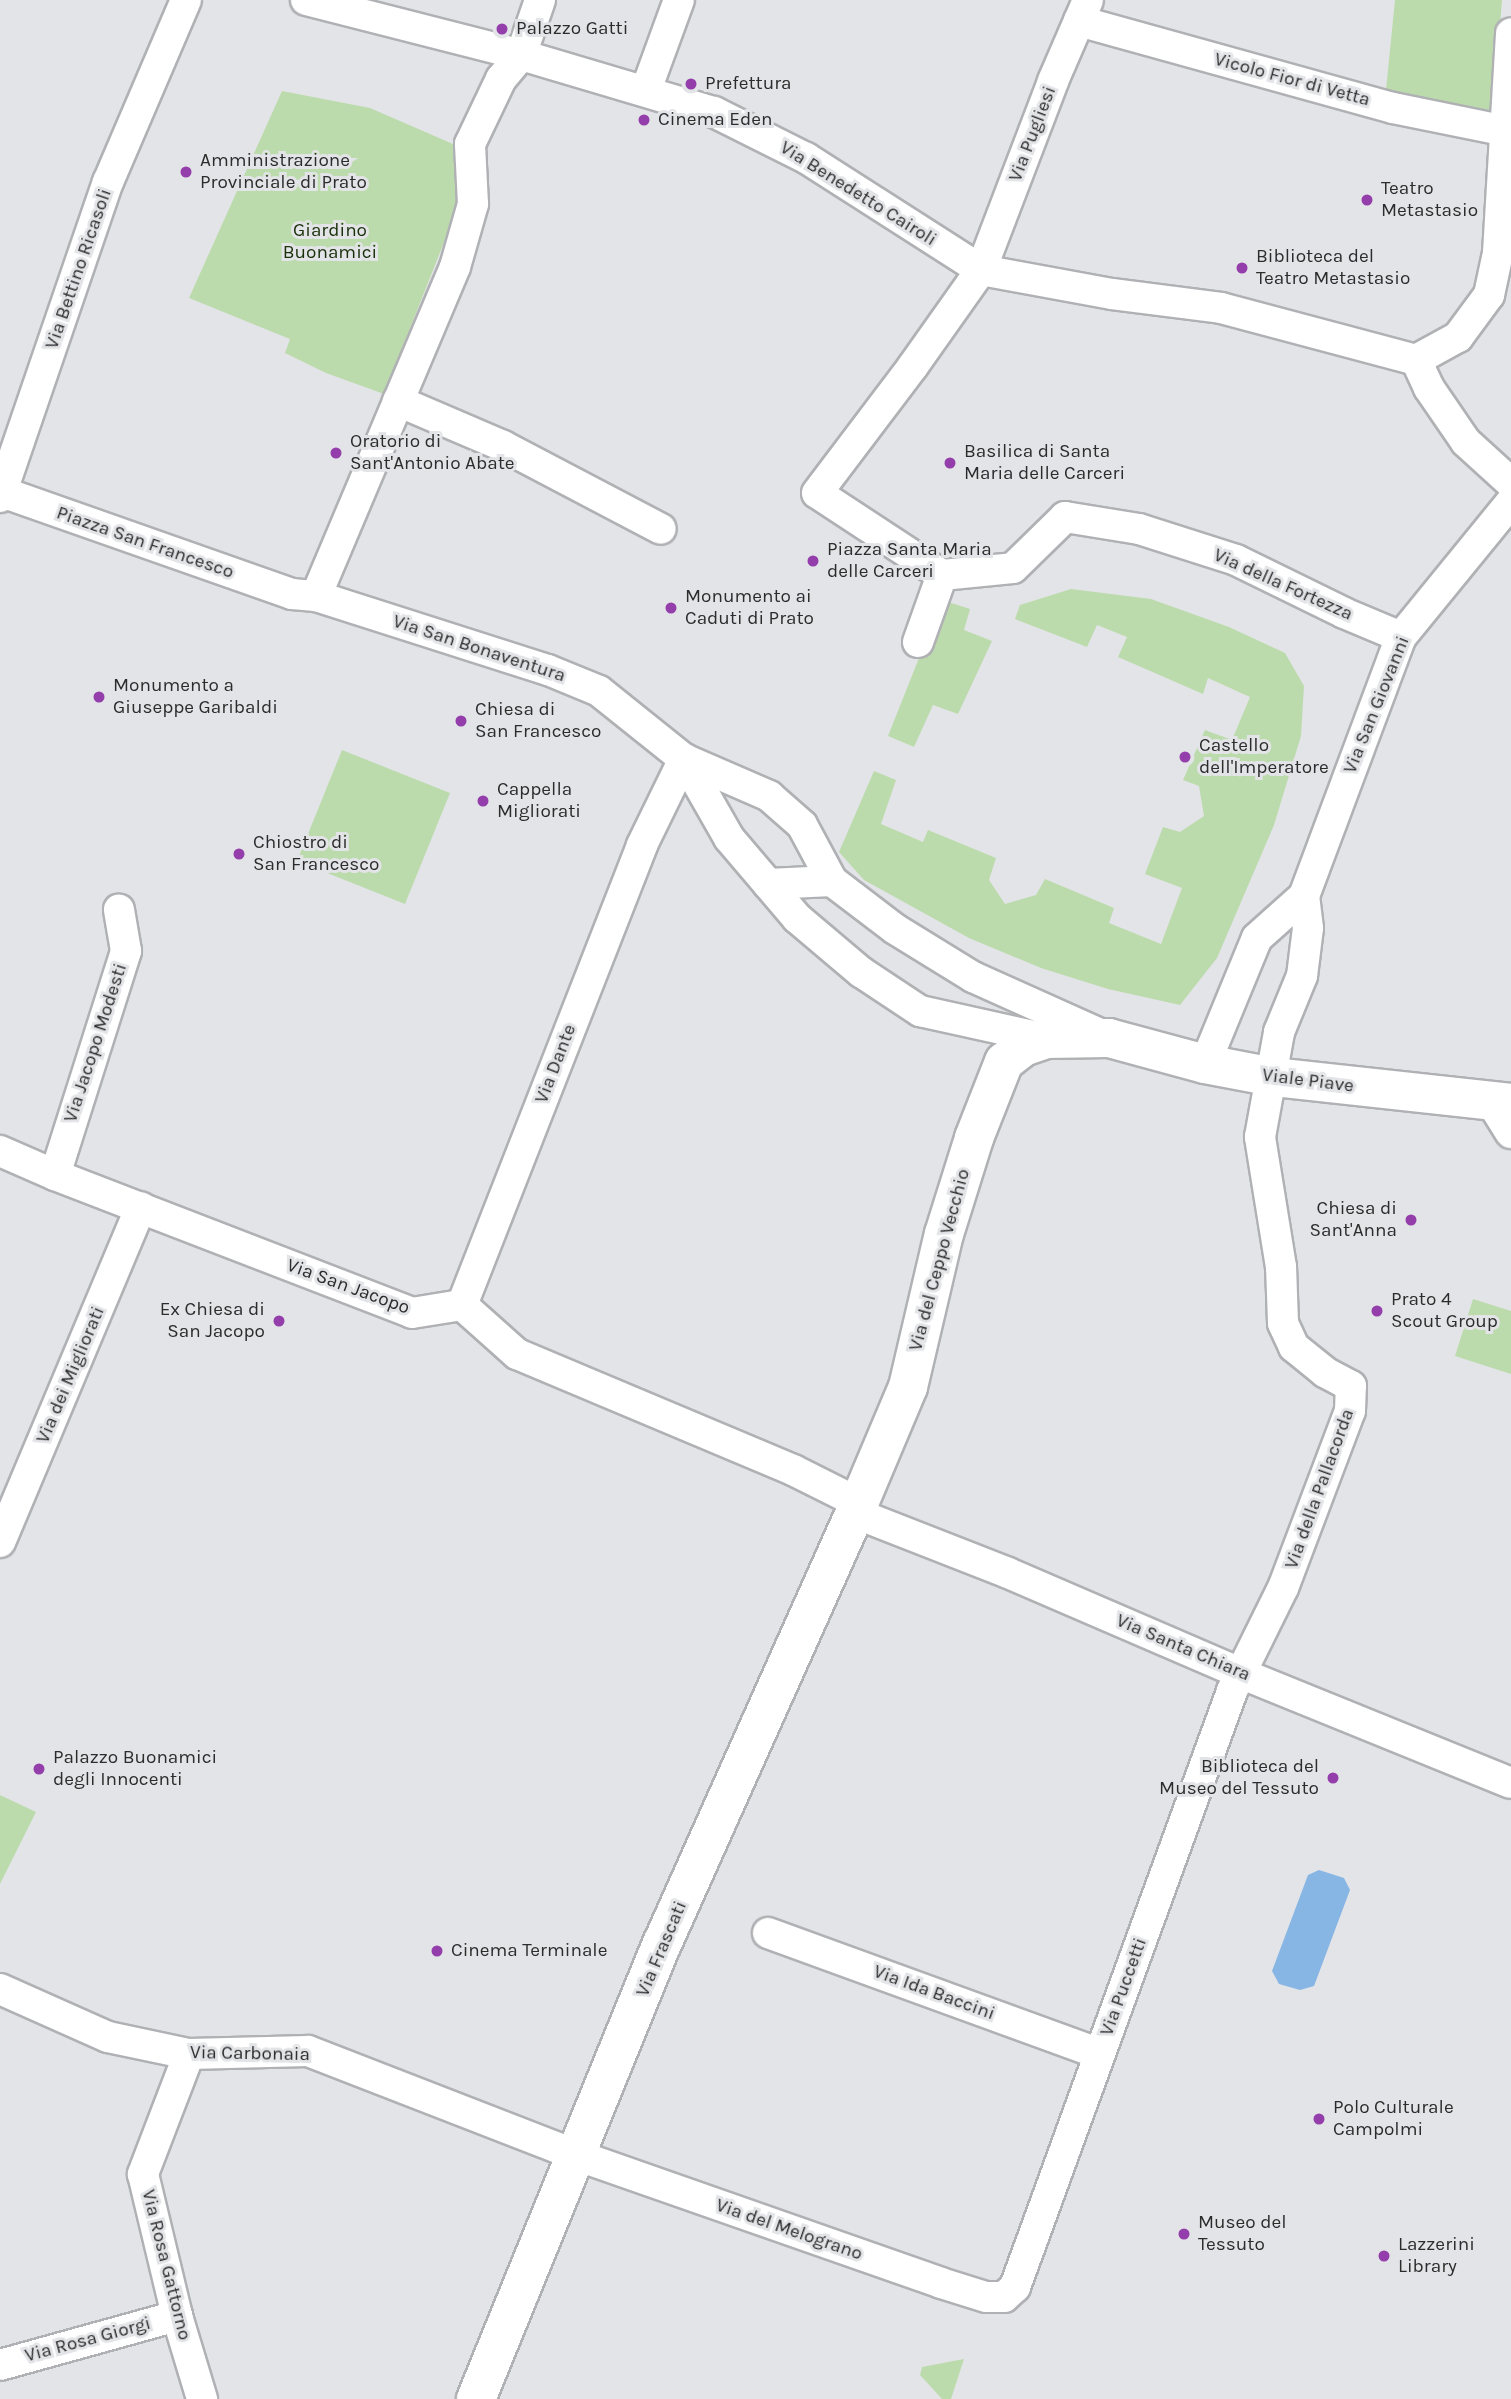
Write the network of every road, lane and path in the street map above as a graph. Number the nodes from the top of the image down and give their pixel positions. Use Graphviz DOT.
graph roads {
  1 [pos="186,0"];
  2 [pos="306,0"];
  3 [pos="540,0"];
  4 [pos="679,0"];
  5 [pos="1084,6"];
  6 [pos="1511,33"];
  7 [pos="522,55"];
  8 [pos="646,90"];
  9 [pos="1506,131"];
  10 [pos="981,270"];
  11 [pos="1416,360"];
  12 [pos="397,405"];
  13 [pos="1511,483"];
  14 [pos="1,495"];
  15 [pos="1511,502"];
  16 [pos="662,528"];
  17 [pos="942,575"];
  18 [pos="304,595"];
  19 [pos="1401,637"];
  20 [pos="918,642"];
  21 [pos="684,759"];
  22 [pos="832,881"];
  23 [pos="768,884"];
  24 [pos="1304,896"];
  25 [pos="119,910"];
  26 [pos="1109,1038"];
  27 [pos="1046,1039"];
  28 [pos="1205,1065"];
  29 [pos="1273,1077"];
  30 [pos="1501,1101"];
  31 [pos="1511,1133"];
  32 [pos="0,1151"];
  33 [pos="55,1175"];
  34 [pos="141,1207"];
  35 [pos="462,1305"];
  36 [pos="857,1508"];
  37 [pos="0,1542"];
  38 [pos="1240,1674"];
  39 [pos="1511,1783"];
  40 [pos="768,1933"];
  41 [pos="0,1989"];
  42 [pos="189,2054"];
  43 [pos="1100,2054"];
  44 [pos="576,2155"];
  45 [pos="1004,2297"];
  46 [pos="177,2316"];
  47 [pos="0,2365"];
  48 [pos="202,2399"];
  49 [pos="476,2399"];
  1 -- 14 [label="street, Via Bettino Ricasoli"];
  2 -- 7 [label="street, Via Benedetto Cairoli"];
  3 -- 7 [label="street"];
  4 -- 8 [label="street"];
  5 -- 9 [label="street, Vicolo Fior di Vetta"];
  5 -- 10 [label="street, Via Pugliesi"];
  6 -- 9 [label="street"];
  7 -- 8 [label="street, Via Benedetto Cairoli"];
  7 -- 12 [label="street"];
  8 -- 10 [label="street, Via Benedetto Cairoli"];
  9 -- 11 [label="street"];
  10 -- 11 [label="street, Via Benedetto Cairoli"];
  10 -- 17 [label="street, Via Pugliesi"];
  11 -- 13 [label="street"];
  12 -- 16 [label="street"];
  12 -- 18 [label="street"];
  14 -- 18 [label="street, Piazza San Francesco"];
  15 -- 19 [label="street, Via San Giovanni"];
  17 -- 19 [label="street, Via della Fortezza"];
  17 -- 20 [label="street"];
  18 -- 21 [label="street, Via San Bonaventura"];
  19 -- 24 [label="street, Via San Giovanni"];
  21 -- 22 [label="street"];
  21 -- 23 [label="street, Viale Piave"];
  21 -- 35 [label="street, Via Dante"];
  22 -- 23 [label="street"];
  22 -- 26 [label="street, Viale Piave"];
  23 -- 27 [label="street, Viale Piave"];
  24 -- 28 [label="street, Via San Giovanni"];
  24 -- 29 [label="street, Via San Giovanni"];
  25 -- 33 [label="street, Via Jacopo Modesti"];
  26 -- 27 [label="street, Viale Piave"];
  26 -- 28 [label="street, Viale Piave"];
  27 -- 36 [label="street, Via del Ceppo Vecchio"];
  28 -- 29 [label="street, Viale Piave"];
  29 -- 30 [label="street, Viale Piave"];
  29 -- 38 [label="street, Via della Pallacorda"];
  30 -- 31 [label="street"];
  32 -- 33 [label="street, Via San Jacopo"];
  33 -- 34 [label="street, Via San Jacopo"];
  34 -- 35 [label="street, Via San Jacopo"];
  34 -- 37 [label="street, Via dei Migliorati"];
  35 -- 36 [label="street"];
  36 -- 38 [label="street, Via Santa Chiara"];
  36 -- 44 [label="street, Via Frascati"];
  38 -- 39 [label="street, Via Santa Chiara"];
  38 -- 43 [label="street, Via Puccetti"];
  40 -- 43 [label="street, Via Ida Baccini"];
  41 -- 42 [label="street, Via Carbonaia"];
  42 -- 44 [label="street, Via Carbonaia"];
  42 -- 46 [label="street, Via Rosa Gattorno"];
  43 -- 45 [label="street, Via Puccetti"];
  44 -- 45 [label="street, Via del Melograno"];
  44 -- 49 [label="street, Via Frascati"];
  46 -- 47 [label="street, Via Rosa Giorgi"];
  46 -- 48 [label="street, Via Rosa Gattorno"];
}
